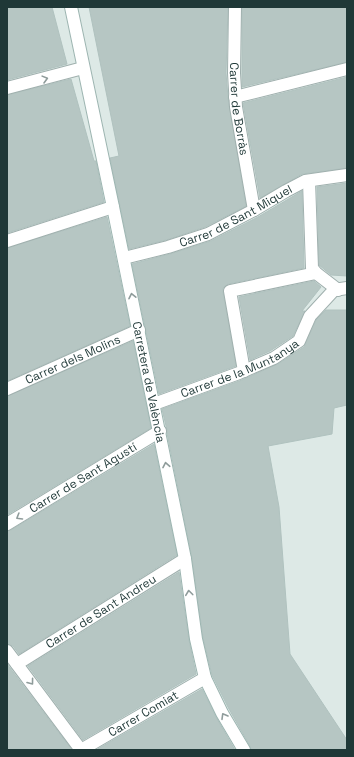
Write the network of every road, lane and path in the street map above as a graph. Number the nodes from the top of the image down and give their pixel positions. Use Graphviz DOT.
graph roads {
  1 [pos="71,7"];
  2 [pos="235,7"];
  3 [pos="83,68"];
  4 [pos="347,69"];
  5 [pos="7,88"];
  6 [pos="235,97"];
  7 [pos="347,175"];
  8 [pos="309,181"];
  9 [pos="113,207"];
  10 [pos="254,210"];
  11 [pos="7,241"];
  12 [pos="124,258"];
  13 [pos="316,273"];
  14 [pos="342,289"];
  15 [pos="139,330"];
  16 [pos="244,371"];
  17 [pos="7,389"];
  18 [pos="154,404"];
  19 [pos="160,431"];
  20 [pos="7,524"];
  21 [pos="185,559"];
  22 [pos="7,651"];
  23 [pos="17,664"];
  24 [pos="205,678"];
  25 [pos="81,750"];
  26 [pos="244,750"];
  1 -- 3 [label="street, Carretera de València"];
  2 -- 6 [label="street, Carrer de Borràs"];
  5 -- 3 [label="street, one-way"];
  3 -- 9 [label="street, Carretera de València"];
  4 -- 6 [label="street"];
  6 -- 10 [label="street, Carrer de Borràs"];
  7 -- 8 [label="street, Carrer de Sant Miquel"];
  8 -- 10 [label="street, Carrer de Sant Miquel"];
  8 -- 13 [label="street"];
  9 -- 11 [label="street"];
  9 -- 12 [label="street, Carretera de València"];
  10 -- 12 [label="street, Carrer de Sant Miquel"];
  15 -- 12 [label="street, Carretera de València, one-way"];
  13 -- 14 [label="street"];
  13 -- 16 [label="street"];
  14 -- 16 [label="street, Carrer de la Muntanya"];
  15 -- 17 [label="street, Carrer dels Molins"];
  15 -- 18 [label="street, Carretera de València"];
  16 -- 18 [label="street, Carrer de la Muntanya"];
  18 -- 19 [label="street, Carretera de València"];
  19 -- 20 [label="street, Carrer de Sant Agustí, one-way"];
  21 -- 19 [label="street, Carretera de València, one-way"];
  21 -- 23 [label="street, Carrer de Sant Andreu"];
  24 -- 21 [label="street, Carretera de València, one-way"];
  22 -- 23 [label="street"];
  23 -- 25 [label="street, one-way"];
  24 -- 25 [label="street, Carrer Comiat"];
  26 -- 24 [label="street, Carretera de València, one-way"];
}
